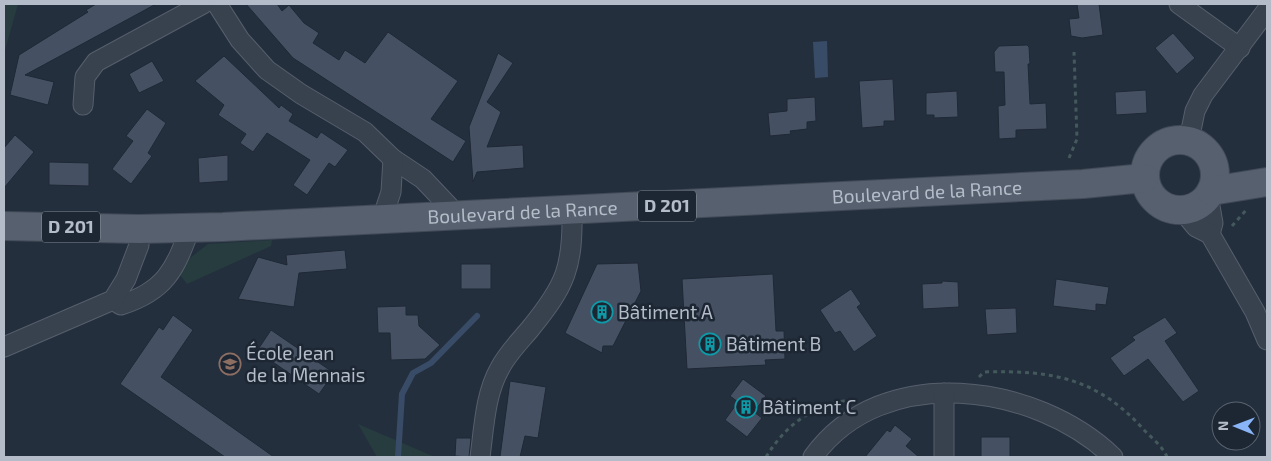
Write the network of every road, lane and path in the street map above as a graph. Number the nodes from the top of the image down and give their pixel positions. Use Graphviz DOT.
graph roads {
  1 [pos="203,4"];
  2 [pos="217,4"];
  3 [pos="1180,4"];
  4 [pos="1267,10"];
  5 [pos="1240,48"];
  6 [pos="1074,52"];
  7 [pos="83,105"];
  8 [pos="1189,140"];
  9 [pos="1070,158"];
  10 [pos="393,159"];
  11 [pos="1213,164"];
  12 [pos="1267,168"];
  13 [pos="1144,178"];
  14 [pos="1267,182"];
  15 [pos="1209,193"];
  16 [pos="1249,206"];
  17 [pos="1182,210"];
  18 [pos="572,211"];
  19 [pos="458,216"];
  20 [pos="382,220"];
  21 [pos="4,226"];
  22 [pos="190,228"];
  23 [pos="139,229"];
  24 [pos="1210,234"];
  25 [pos="113,300"];
  26 [pos="1261,310"];
  27 [pos="1267,340"];
  28 [pos="4,347"];
  29 [pos="953,393"];
  30 [pos="884,403"];
  31 [pos="480,457"];
  32 [pos="766,457"];
  33 [pos="813,457"];
  34 [pos="944,457"];
  35 [pos="1113,457"];
  36 [pos="1168,457"];
  1 -- 7 [label="street"];
  2 -- 10 [label="street"];
  3 -- 5 [label="street"];
  4 -- 5 [label="street"];
  5 -- 8 [label="street"];
  6 -- 9 [label="path"];
  8 -- 11 [label="main road"];
  8 -- 13 [label="main road"];
  10 -- 19 [label="street"];
  10 -- 20 [label="street"];
  11 -- 12 [label="main road"];
  11 -- 15 [label="main road"];
  13 -- 17 [label="main road"];
  13 -- 18 [label="main road, Boulevard de la Rance / D 201"];
  14 -- 15 [label="main road"];
  15 -- 17 [label="main road"];
  15 -- 24 [label="street"];
  16 -- 24 [label="path"];
  17 -- 24 [label="street"];
  18 -- 19 [label="main road, Boulevard de la Rance / D 201"];
  18 -- 31 [label="street"];
  19 -- 20 [label="main road, Boulevard de la Rance / D 201"];
  20 -- 22 [label="main road, Boulevard de la Rance / D 201"];
  21 -- 23 [label="main road, D 201"];
  22 -- 23 [label="main road, Boulevard de la Rance / D 201"];
  22 -- 25 [label="street"];
  23 -- 25 [label="street"];
  24 -- 26 [label="street"];
  25 -- 28 [label="street"];
  26 -- 27 [label="street"];
  29 -- 30 [label="street"];
  29 -- 34 [label="street"];
  29 -- 35 [label="street"];
  29 -- 36 [label="path"];
  30 -- 32 [label="path"];
  30 -- 33 [label="street"];
}
